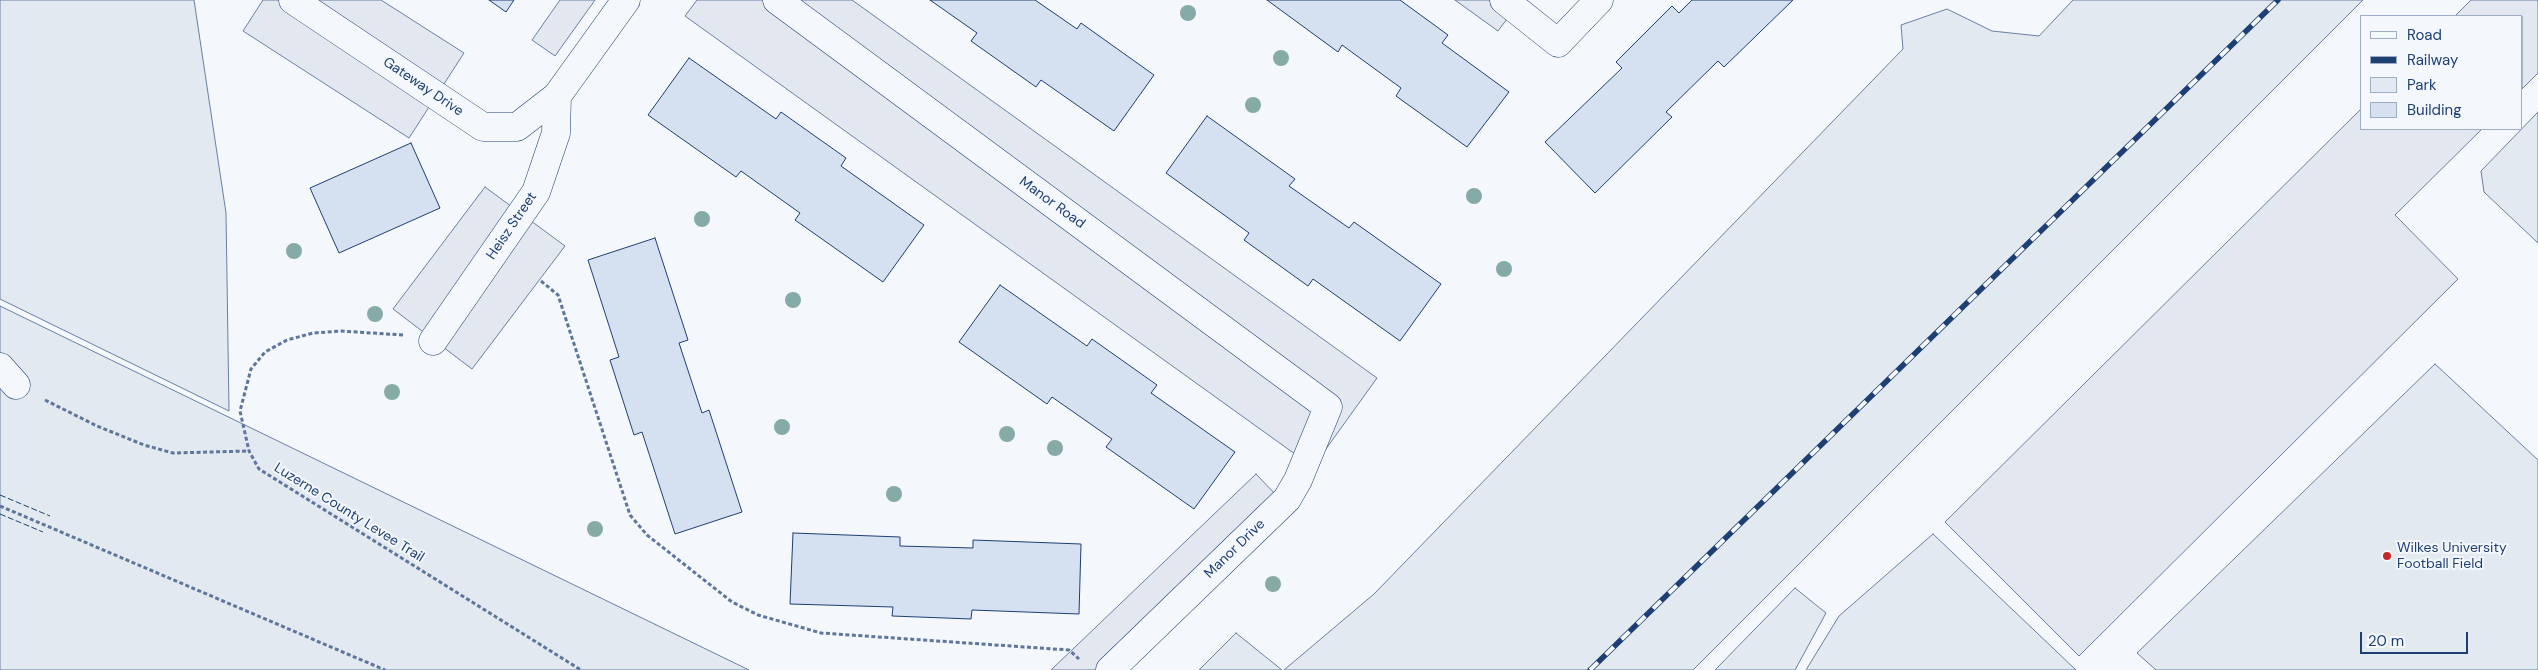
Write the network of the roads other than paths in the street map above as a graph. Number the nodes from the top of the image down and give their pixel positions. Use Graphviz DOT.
graph roads {
  1 [pos="293,0"];
  2 [pos="626,0"];
  3 [pos="777,0"];
  4 [pos="1504,0"];
  5 [pos="1599,0"];
  6 [pos="557,96"];
  7 [pos="433,341"];
  8 [pos="1328,407"];
  9 [pos="1110,670"];
  1 -- 6 [label="street, Gateway Drive"];
  2 -- 6 [label="street"];
  3 -- 8 [label="street, Manor Road"];
  4 -- 5 [label="street"];
  6 -- 7 [label="street, Heisz Street"];
  8 -- 9 [label="street, Manor Drive"];
}
